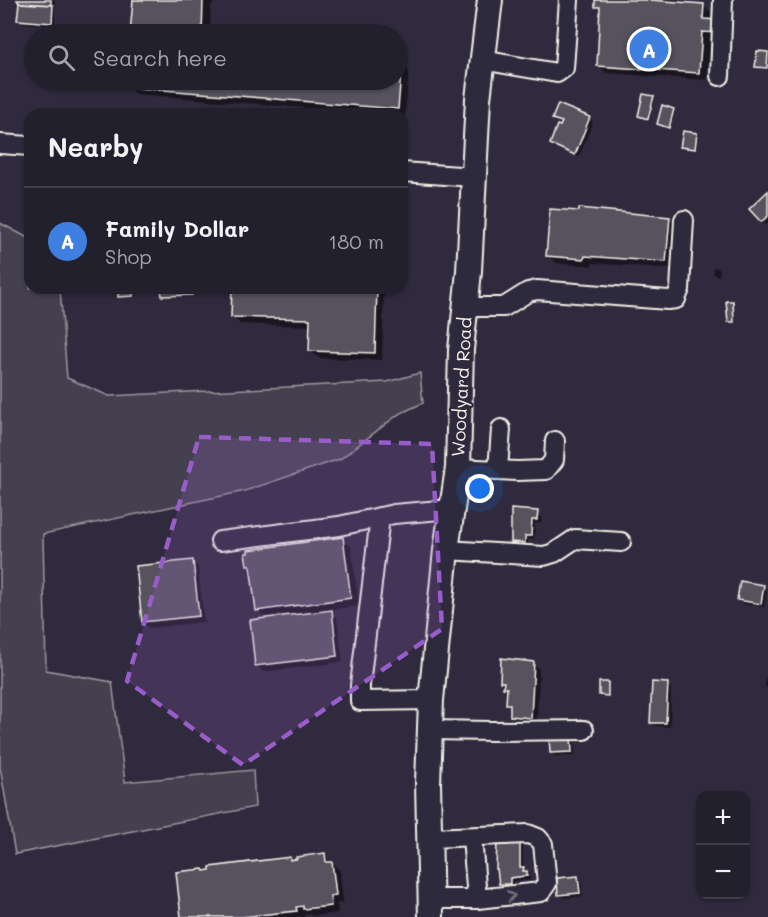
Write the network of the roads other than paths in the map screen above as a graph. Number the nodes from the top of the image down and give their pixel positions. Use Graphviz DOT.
graph roads {
  1 [pos="490,0"];
  2 [pos="569,0"];
  3 [pos="723,0"];
  4 [pos="482,60"];
  5 [pos="720,76"];
  6 [pos="0,144"];
  7 [pos="24,146"];
  8 [pos="408,172"];
  9 [pos="474,177"];
  10 [pos="684,220"];
  11 [pos="467,308"];
  12 [pos="501,429"];
  13 [pos="555,441"];
  14 [pos="458,468"];
  15 [pos="498,470"];
  16 [pos="452,509"];
  17 [pos="380,517"];
  18 [pos="220,541"];
  19 [pos="621,542"];
  20 [pos="446,550"];
  21 [pos="431,700"];
  22 [pos="429,730"];
  23 [pos="584,730"];
  24 [pos="472,837"];
  25 [pos="429,838"];
  26 [pos="477,899"];
  27 [pos="431,908"];
  1 -- 4 [label="main road, Woodyard Road"];
  2 -- 4 [label="street"];
  3 -- 5 [label="street"];
  4 -- 9 [label="main road, Woodyard Road"];
  6 -- 7 [label="street"];
  8 -- 9 [label="street"];
  9 -- 11 [label="main road, Woodyard Road"];
  10 -- 11 [label="street"];
  11 -- 14 [label="main road, Woodyard Road"];
  12 -- 15 [label="street"];
  13 -- 15 [label="street"];
  14 -- 15 [label="street"];
  14 -- 16 [label="main road, Woodyard Road"];
  16 -- 17 [label="street"];
  16 -- 20 [label="main road, Woodyard Road"];
  17 -- 18 [label="street"];
  17 -- 21 [label="street"];
  19 -- 20 [label="street"];
  20 -- 21 [label="main road, Woodyard Road"];
  21 -- 22 [label="main road, Woodyard Road"];
  22 -- 23 [label="street"];
  22 -- 25 [label="main road, Woodyard Road"];
  24 -- 25 [label="street"];
  24 -- 26 [label="street"];
  26 -- 24 [label="street, one-way"];
  25 -- 27 [label="main road, Woodyard Road"];
  26 -- 27 [label="street"];
}
